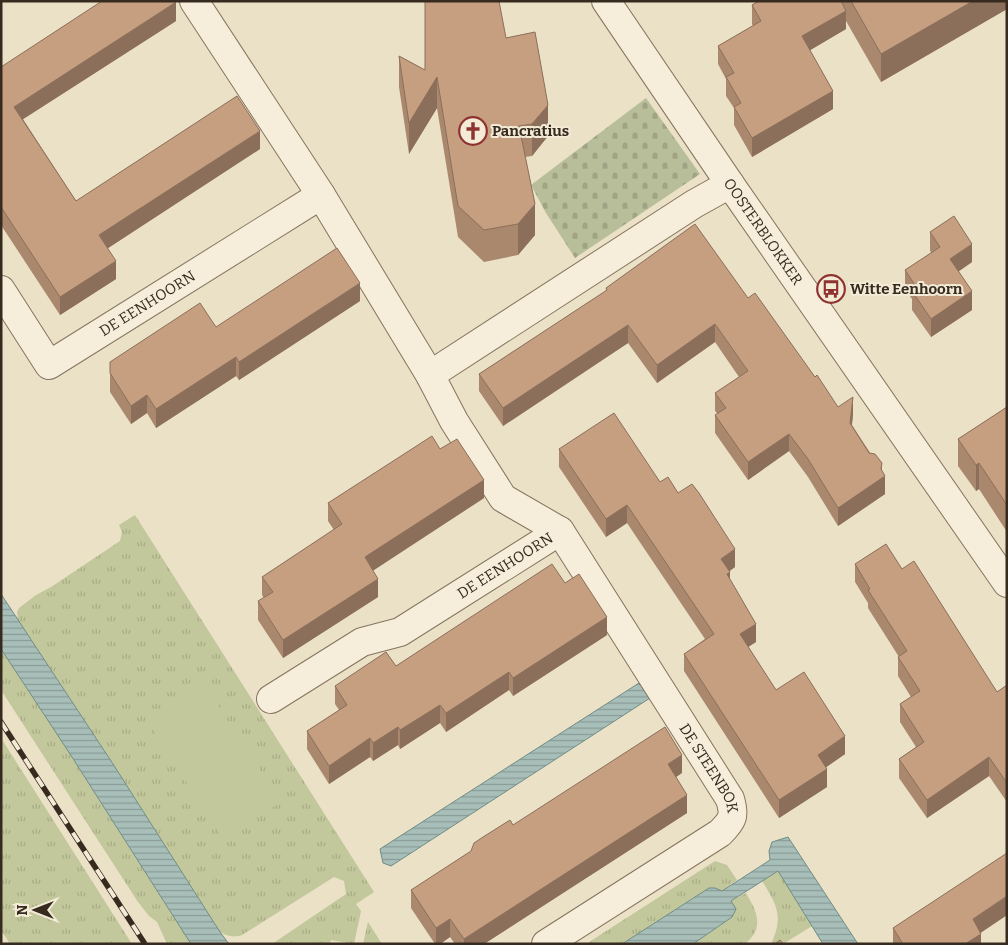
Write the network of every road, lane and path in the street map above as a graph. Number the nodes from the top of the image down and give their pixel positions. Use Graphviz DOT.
graph roads {
  1 [pos="194,1"];
  2 [pos="606,1"];
  3 [pos="730,184"];
  4 [pos="321,195"];
  5 [pos="1,290"];
  6 [pos="430,375"];
  7 [pos="560,531"];
  8 [pos="1007,583"];
  9 [pos="271,699"];
  10 [pos="546,944"];
  1 -- 4 [label="street, DE EENHOORN"];
  2 -- 3 [label="street, OOSTERBLOKKER"];
  3 -- 6 [label="street"];
  3 -- 8 [label="street, OOSTERBLOKKER"];
  4 -- 5 [label="street, DE EENHOORN"];
  4 -- 6 [label="street, DE EENHOORN"];
  6 -- 7 [label="street, DE EENHOORN"];
  7 -- 9 [label="street, DE EENHOORN"];
  7 -- 10 [label="street, DE STEENBOK"];
}
